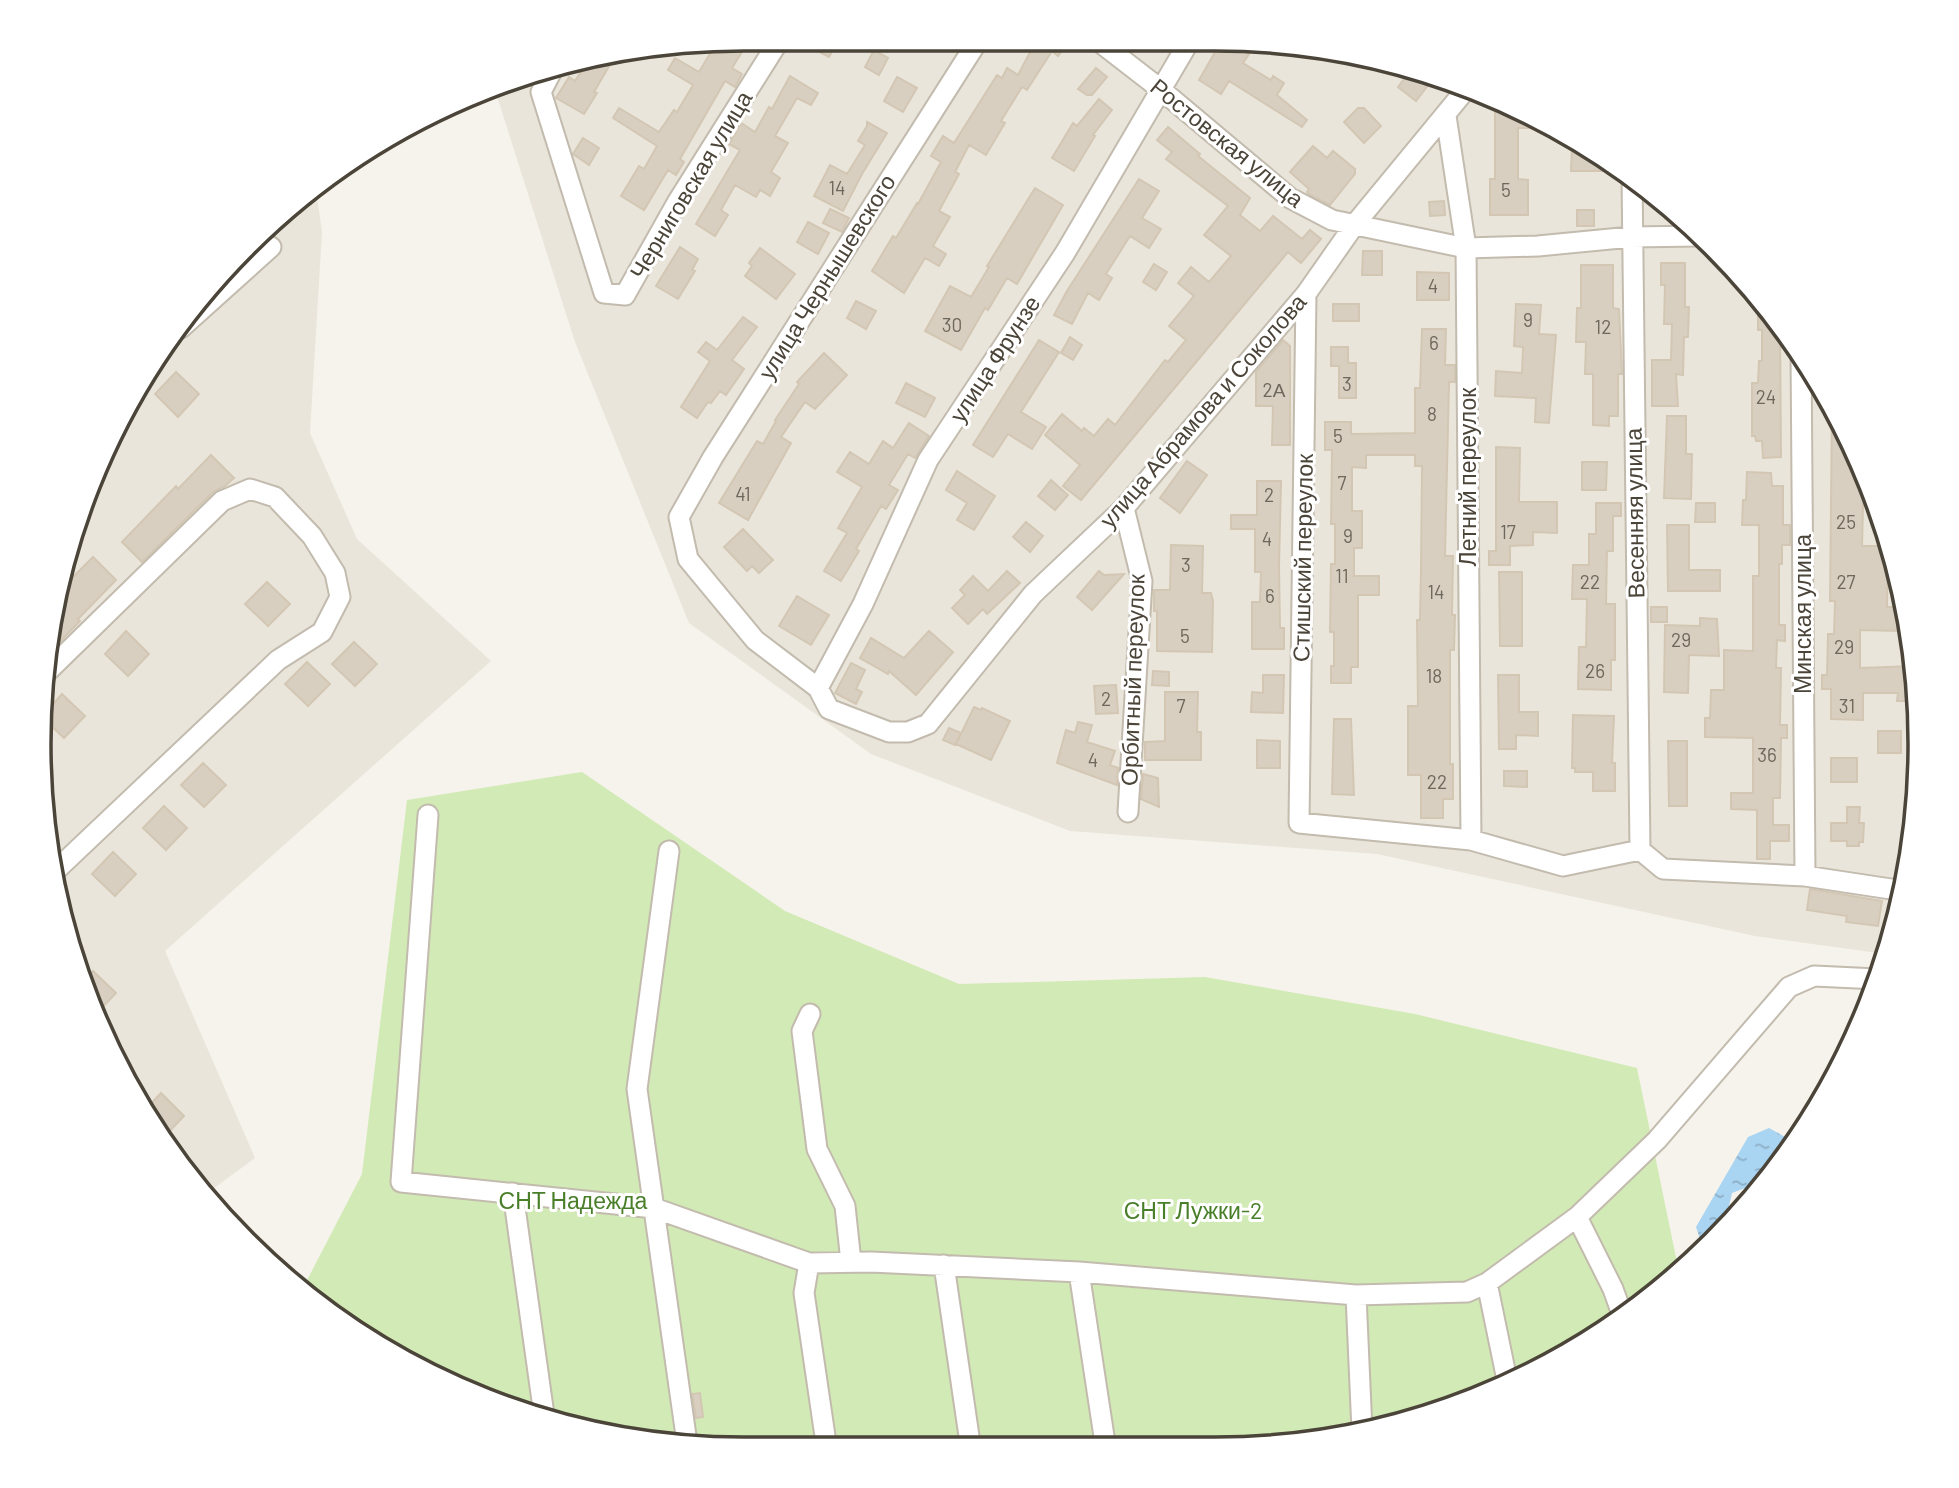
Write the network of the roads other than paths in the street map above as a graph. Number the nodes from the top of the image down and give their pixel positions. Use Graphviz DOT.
graph roads {
  1 [pos="772,51"];
  2 [pos="971,51"];
  3 [pos="1111,51"];
  4 [pos="1183,51"];
  5 [pos="547,80"];
  6 [pos="1159,88"];
  7 [pos="1460,97"];
  8 [pos="1446,116"];
  9 [pos="1632,190"];
  10 [pos="1355,224"];
  11 [pos="1686,236"];
  12 [pos="1631,237"];
  13 [pos="271,247"];
  14 [pos="1466,248"];
  15 [pos="1306,294"];
  16 [pos="213,300"];
  17 [pos="1801,375"];
  18 [pos="1124,508"];
  19 [pos="56,663"];
  20 [pos="818,688"];
  21 [pos="1128,813"];
  22 [pos="428,815"];
  23 [pos="1471,840"];
  24 [pos="1640,850"];
  25 [pos="669,851"];
  26 [pos="62,865"];
  27 [pos="1805,876"];
  28 [pos="1893,889"];
  29 [pos="1867,979"];
  30 [pos="810,1014"];
  31 [pos="513,1194"];
  32 [pos="654,1208"];
  33 [pos="1577,1217"];
  34 [pos="851,1262"];
  35 [pos="809,1263"];
  36 [pos="944,1265"];
  37 [pos="1079,1272"];
  38 [pos="1487,1283"];
  39 [pos="1356,1294"];
  40 [pos="1619,1306"];
  41 [pos="1506,1373"];
  42 [pos="543,1407"];
  43 [pos="1362,1421"];
  44 [pos="686,1435"];
  45 [pos="825,1437"];
  46 [pos="969,1437"];
  47 [pos="1104,1437"];
  1 -- 5 [label="street, Черниговская улица"];
  2 -- 20 [label="street, улица Чернышевского"];
  3 -- 6 [label="street, Ростовская улица"];
  4 -- 6 [label="street, улица Фрунзе"];
  6 -- 10 [label="street, Ростовская улица"];
  6 -- 20 [label="street, улица Фрунзе"];
  7 -- 8 [label="street, улица Абрамова и Соколова"];
  8 -- 10 [label="street, улица Абрамова и Соколова"];
  8 -- 14 [label="street, Летний переулок"];
  9 -- 12 [label="street, Весенняя улица"];
  10 -- 14 [label="street, Ростовская улица"];
  10 -- 15 [label="street, улица Абрамова и Соколова"];
  11 -- 12 [label="street, Ростовская улица"];
  12 -- 14 [label="street, Ростовская улица"];
  12 -- 24 [label="street, Весенняя улица"];
  13 -- 16 [label="street"];
  14 -- 23 [label="street, Летний переулок"];
  15 -- 18 [label="street, улица Абрамова и Соколова"];
  15 -- 23 [label="street, Стишский переулок"];
  17 -- 27 [label="street, Минская улица"];
  18 -- 20 [label="street, улица Абрамова и Соколова"];
  18 -- 21 [label="street, Орбитный переулок"];
  19 -- 26 [label="street"];
  22 -- 31 [label="street"];
  23 -- 24 [label="street"];
  24 -- 27 [label="street"];
  25 -- 32 [label="street"];
  27 -- 28 [label="street"];
  29 -- 33 [label="street"];
  30 -- 34 [label="street"];
  31 -- 32 [label="street"];
  31 -- 42 [label="street"];
  32 -- 35 [label="street"];
  32 -- 44 [label="street"];
  33 -- 38 [label="street"];
  33 -- 40 [label="street"];
  34 -- 35 [label="street"];
  34 -- 36 [label="street"];
  35 -- 45 [label="street"];
  36 -- 37 [label="street"];
  36 -- 46 [label="street"];
  37 -- 39 [label="street"];
  37 -- 47 [label="street"];
  38 -- 39 [label="street"];
  38 -- 41 [label="street"];
  39 -- 43 [label="street"];
}
